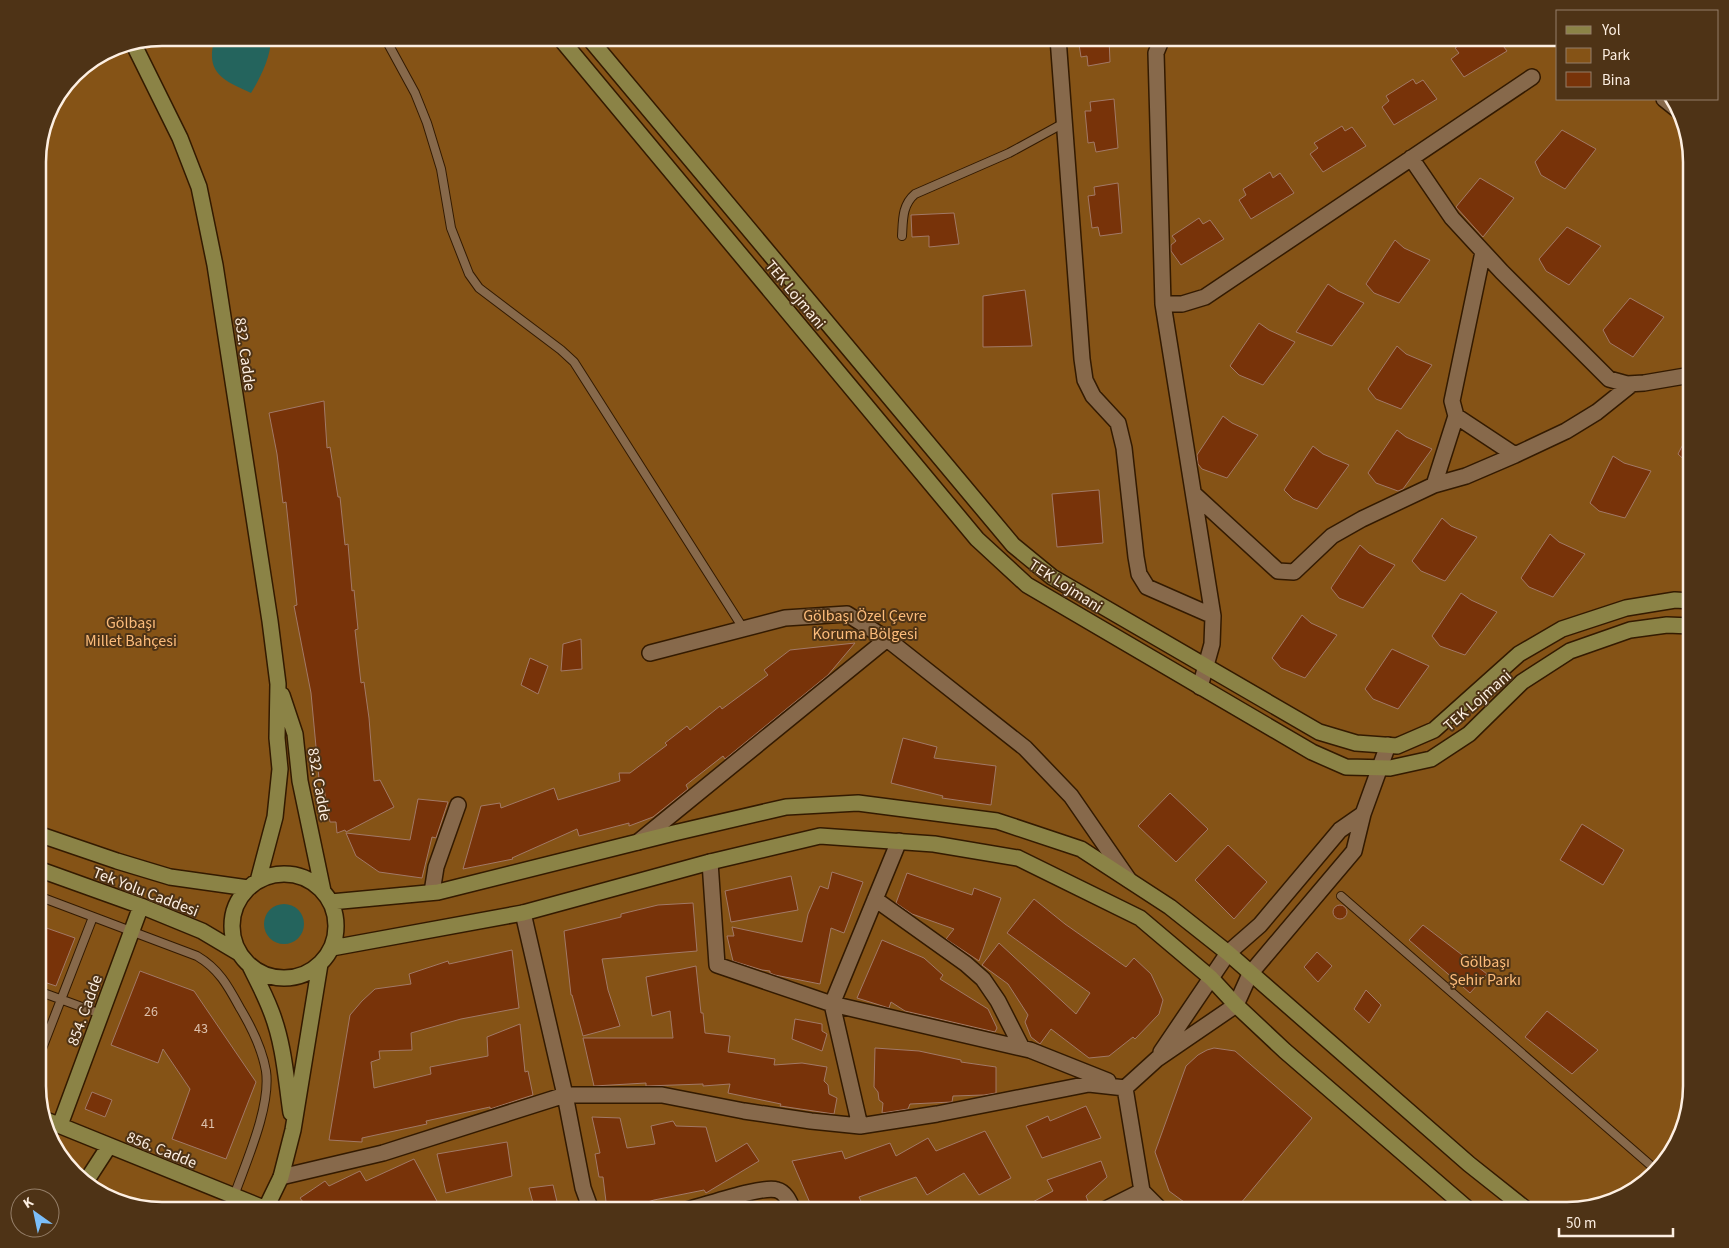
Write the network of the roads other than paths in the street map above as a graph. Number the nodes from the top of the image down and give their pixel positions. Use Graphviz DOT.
graph roads {
  1 [pos="389,46"];
  2 [pos="567,46"];
  3 [pos="595,46"];
  4 [pos="1059,46"];
  5 [pos="1159,46"];
  6 [pos="137,49"];
  7 [pos="1532,77"];
  8 [pos="1064,123"];
  9 [pos="1411,158"];
  10 [pos="902,236"];
  11 [pos="1483,252"];
  12 [pos="1163,304"];
  13 [pos="1683,376"];
  14 [pos="1632,384"];
  15 [pos="1456,416"];
  16 [pos="1515,455"];
  17 [pos="1434,485"];
  18 [pos="1194,494"];
  19 [pos="1683,600"];
  20 [pos="1213,616"];
  21 [pos="1683,626"];
  22 [pos="744,628"];
  23 [pos="887,639"];
  24 [pos="650,653"];
  25 [pos="1207,667"];
  26 [pos="278,684"];
  27 [pos="1200,687"];
  28 [pos="1388,745"];
  29 [pos="1380,768"];
  30 [pos="458,805"];
  31 [pos="1362,814"];
  32 [pos="46,837"];
  33 [pos="898,841"];
  34 [pos="638,842"];
  35 [pos="710,862"];
  36 [pos="46,872"];
  37 [pos="1129,880"];
  38 [pos="253,885"];
  39 [pos="432,892"];
  40 [pos="327,896"];
  41 [pos="1342,896"];
  42 [pos="46,899"];
  43 [pos="874,899"];
  44 [pos="140,906"];
  45 [pos="523,913"];
  46 [pos="93,917"];
  47 [pos="131,931"];
  48 [pos="332,948"];
  49 [pos="239,952"];
  50 [pos="1228,954"];
  51 [pos="249,964"];
  52 [pos="320,964"];
  53 [pos="1250,974"];
  54 [pos="1212,978"];
  55 [pos="46,995"];
  56 [pos="61,1000"];
  57 [pos="832,1004"];
  58 [pos="1236,1006"];
  59 [pos="101,1014"];
  60 [pos="46,1038"];
  61 [pos="1022,1048"];
  62 [pos="1157,1059"];
  63 [pos="1125,1088"];
  64 [pos="565,1095"];
  65 [pos="53,1123"];
  66 [pos="860,1126"];
  67 [pos="293,1130"];
  68 [pos="109,1146"];
  69 [pos="1651,1166"];
  70 [pos="90,1177"];
  71 [pos="281,1177"];
  72 [pos="1142,1191"];
  73 [pos="234,1196"];
  74 [pos="248,1202"];
  75 [pos="270,1202"];
  76 [pos="588,1202"];
  77 [pos="716,1202"];
  78 [pos="789,1202"];
  79 [pos="1120,1202"];
  80 [pos="1153,1202"];
  81 [pos="1461,1202"];
  82 [pos="1517,1202"];
  1 -- 22 [label="lane"];
  2 -- 27 [label="street, TEK Lojmani"];
  3 -- 25 [label="street, TEK Lojmani"];
  4 -- 8 [label="street"];
  5 -- 12 [label="street"];
  6 -- 26 [label="street, 832. Cadde"];
  7 -- 9 [label="street"];
  8 -- 10 [label="lane"];
  8 -- 20 [label="street"];
  9 -- 11 [label="street"];
  9 -- 12 [label="street"];
  11 -- 14 [label="street"];
  11 -- 15 [label="street"];
  12 -- 18 [label="street"];
  13 -- 14 [label="street"];
  14 -- 16 [label="street"];
  15 -- 16 [label="street"];
  15 -- 17 [label="street"];
  16 -- 17 [label="street"];
  17 -- 18 [label="street"];
  18 -- 20 [label="street"];
  19 -- 28 [label="street, TEK Lojmani"];
  20 -- 25 [label="street"];
  21 -- 29 [label="street, TEK Lojmani"];
  22 -- 23 [label="street"];
  22 -- 24 [label="street"];
  23 -- 34 [label="street"];
  23 -- 37 [label="street"];
  25 -- 27 [label="street"];
  25 -- 28 [label="street, TEK Lojmani"];
  26 -- 38 [label="street, 832. Cadde"];
  26 -- 40 [label="street, 832. Cadde"];
  27 -- 29 [label="street, TEK Lojmani"];
  28 -- 29 [label="street"];
  29 -- 31 [label="street"];
  30 -- 39 [label="street"];
  31 -- 50 [label="street"];
  31 -- 53 [label="street"];
  32 -- 38 [label="street, Tek Yolu Caddesi"];
  33 -- 35 [label="street"];
  33 -- 43 [label="street"];
  33 -- 54 [label="street"];
  34 -- 37 [label="street"];
  34 -- 39 [label="street"];
  35 -- 45 [label="street"];
  35 -- 57 [label="street"];
  36 -- 44 [label="street, Tek Yolu Caddesi"];
  37 -- 50 [label="street"];
  38 -- 40 [label="street"];
  38 -- 49 [label="street"];
  39 -- 40 [label="street"];
  40 -- 48 [label="street"];
  41 -- 69 [label="lane"];
  42 -- 46 [label="lane"];
  43 -- 57 [label="street"];
  43 -- 61 [label="street"];
  44 -- 47 [label="street, 854. Cadde"];
  44 -- 49 [label="street, Tek Yolu Caddesi"];
  45 -- 48 [label="street"];
  45 -- 64 [label="street"];
  46 -- 47 [label="lane"];
  46 -- 56 [label="lane"];
  47 -- 59 [label="street, 854. Cadde"];
  47 -- 73 [label="lane"];
  48 -- 52 [label="street"];
  49 -- 51 [label="street"];
  50 -- 53 [label="street"];
  50 -- 54 [label="street"];
  51 -- 52 [label="street"];
  51 -- 67 [label="street"];
  52 -- 67 [label="street"];
  53 -- 58 [label="street"];
  53 -- 82 [label="street"];
  54 -- 58 [label="street"];
  54 -- 62 [label="street"];
  55 -- 56 [label="lane"];
  56 -- 59 [label="lane"];
  56 -- 60 [label="lane"];
  57 -- 61 [label="street"];
  57 -- 66 [label="street"];
  58 -- 62 [label="street"];
  58 -- 81 [label="street"];
  59 -- 65 [label="street, 854. Cadde"];
  61 -- 63 [label="street"];
  62 -- 63 [label="street"];
  63 -- 66 [label="street"];
  63 -- 72 [label="street"];
  64 -- 66 [label="street"];
  64 -- 71 [label="street"];
  64 -- 76 [label="street"];
  65 -- 68 [label="street, 856. Cadde"];
  67 -- 71 [label="street"];
  68 -- 70 [label="street"];
  68 -- 73 [label="street, 856. Cadde"];
  71 -- 75 [label="street"];
  72 -- 79 [label="street"];
  72 -- 80 [label="street"];
  73 -- 74 [label="street, 856. Cadde"];
  77 -- 78 [label="street"];
}
